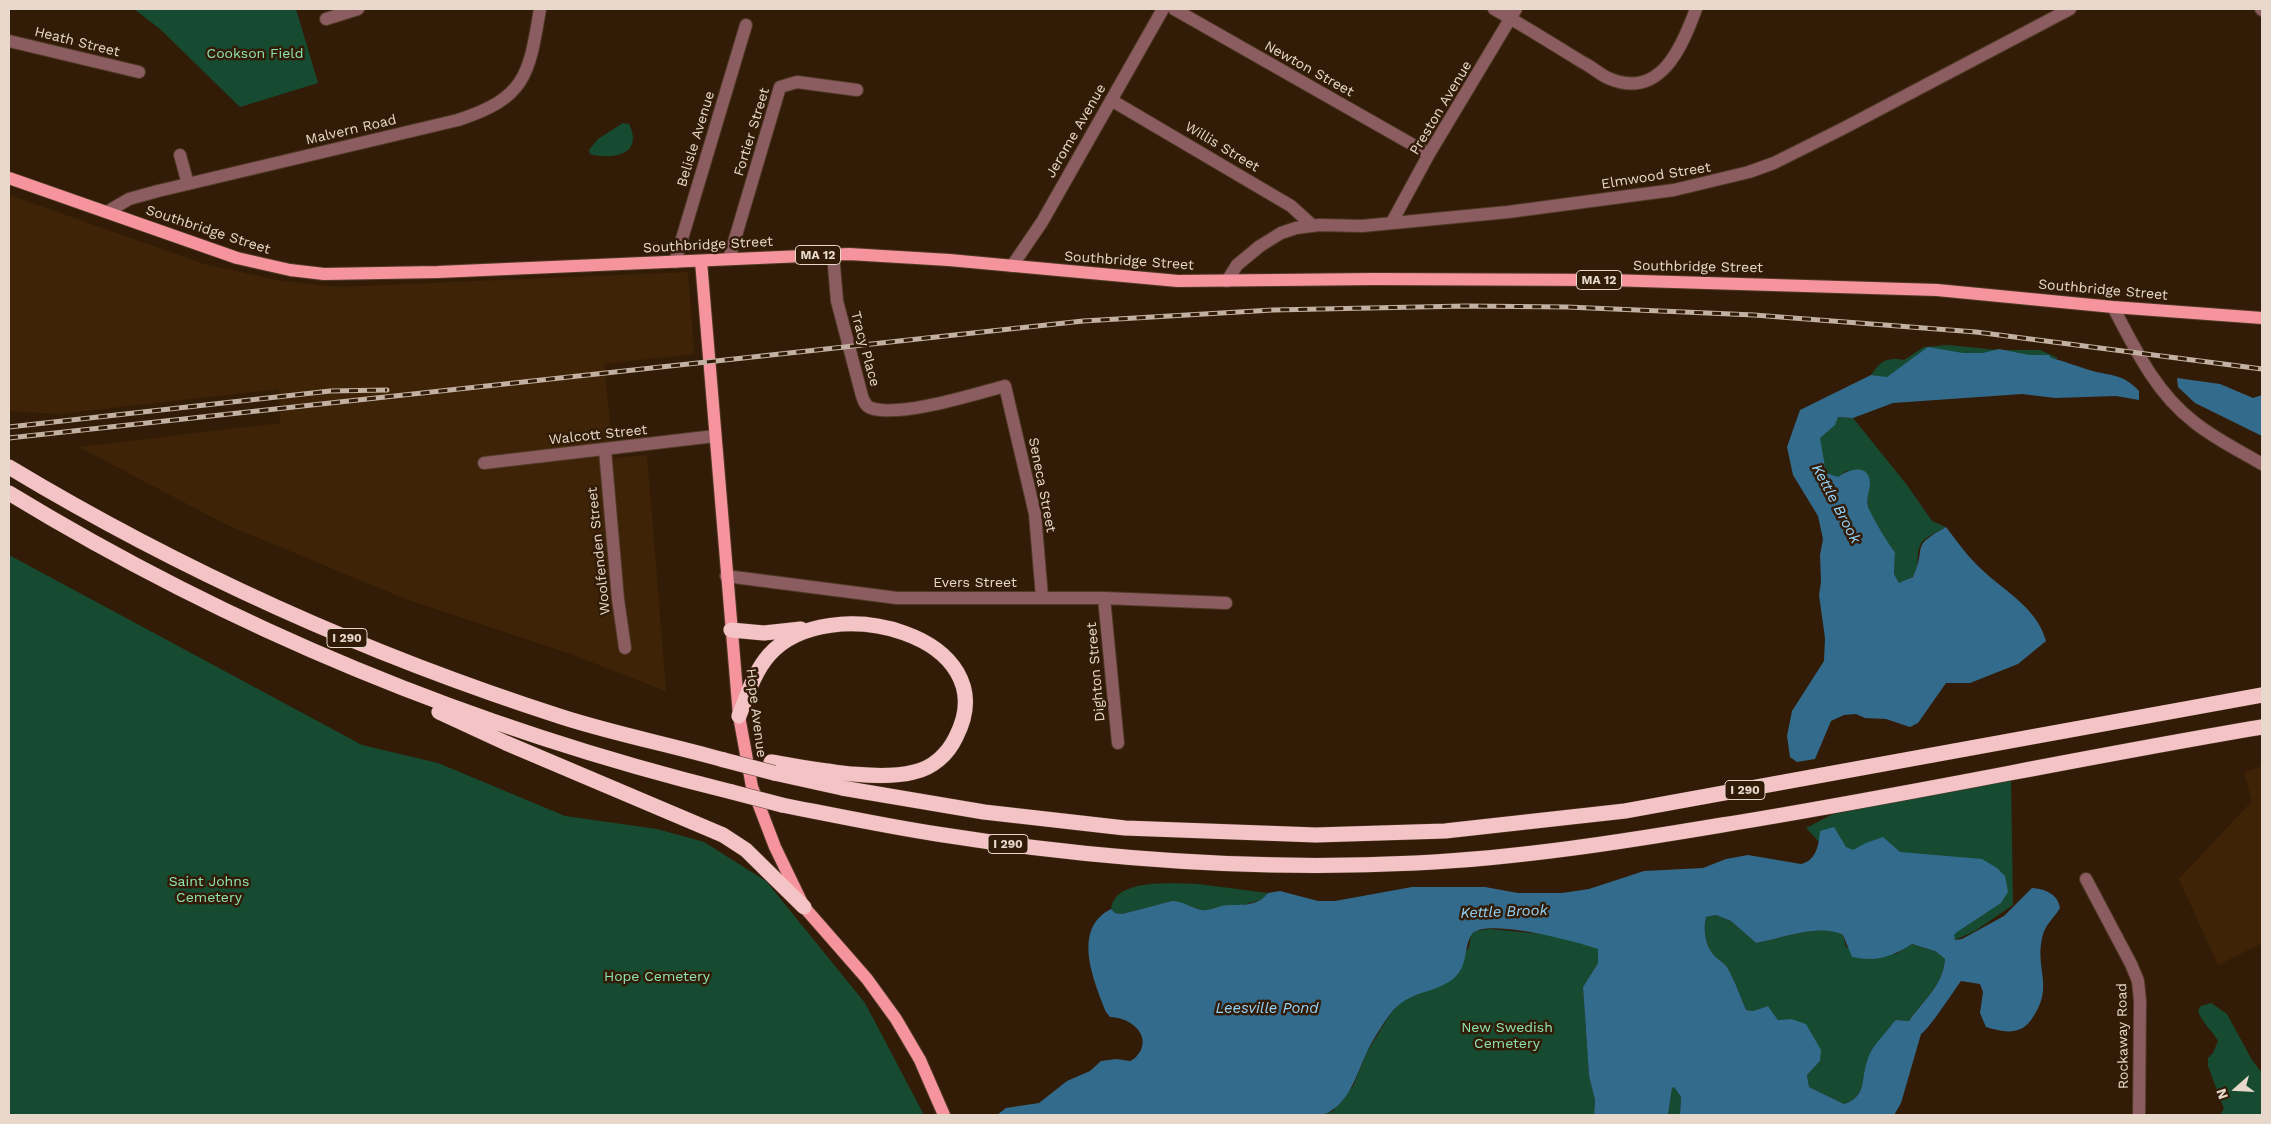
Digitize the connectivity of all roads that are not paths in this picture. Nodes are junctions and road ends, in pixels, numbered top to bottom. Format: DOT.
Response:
graph roads {
  1 [pos="358,9"];
  2 [pos="540,9"];
  3 [pos="1164,9"];
  4 [pos="1174,9"];
  5 [pos="1494,9"];
  6 [pos="1696,9"];
  7 [pos="2070,9"];
  8 [pos="1513,14"];
  9 [pos="326,19"];
  10 [pos="746,25"];
  11 [pos="9,41"];
  12 [pos="139,72"];
  13 [pos="857,90"];
  14 [pos="1111,100"];
  15 [pos="1429,154"];
  16 [pos="180,155"];
  17 [pos="9,178"];
  18 [pos="188,184"];
  19 [pos="107,212"];
  20 [pos="1392,222"];
  21 [pos="1314,226"];
  22 [pos="834,254"];
  23 [pos="729,259"];
  24 [pos="702,261"];
  25 [pos="676,262"];
  26 [pos="1012,266"];
  27 [pos="1227,281"];
  28 [pos="2113,307"];
  29 [pos="2262,318"];
  30 [pos="999,387"];
  31 [pos="715,436"];
  32 [pos="605,450"];
  33 [pos="484,462"];
  34 [pos="2262,464"];
  35 [pos="10,467"];
  36 [pos="9,493"];
  37 [pos="726,576"];
  38 [pos="1042,597"];
  39 [pos="1104,598"];
  40 [pos="1226,603"];
  41 [pos="824,626"];
  42 [pos="731,630"];
  43 [pos="625,648"];
  44 [pos="309,650"];
  45 [pos="2262,696"];
  46 [pos="739,716"];
  47 [pos="2262,727"];
  48 [pos="1118,743"];
  49 [pos="772,768"];
  50 [pos="2086,879"];
  51 [pos="804,908"];
  52 [pos="944,1115"];
  53 [pos="2139,1115"];
  1 -- 9 [label="street"];
  2 -- 18 [label="street, Malvern Road"];
  3 -- 14 [label="street, Jerome Avenue"];
  4 -- 15 [label="street, Newton Street"];
  5 -- 8 [label="street"];
  6 -- 8 [label="street"];
  7 -- 20 [label="street, Elmwood Street"];
  8 -- 15 [label="street, Preston Avenue"];
  10 -- 25 [label="street, Belisle Avenue"];
  11 -- 12 [label="street, Heath Street"];
  13 -- 23 [label="street, Fortier Street"];
  14 -- 21 [label="street, Willis Street"];
  14 -- 26 [label="street, Jerome Avenue"];
  15 -- 20 [label="street, Preston Avenue"];
  16 -- 18 [label="street"];
  17 -- 19 [label="main road, Southbridge Street"];
  18 -- 19 [label="street, Malvern Road"];
  19 -- 25 [label="main road, Southbridge Street"];
  20 -- 21 [label="street, Elmwood Street"];
  21 -- 27 [label="street, Elmwood Street"];
  22 -- 23 [label="main road, Southbridge Street / MA 12"];
  22 -- 26 [label="main road, Southbridge Street / MA 12"];
  22 -- 30 [label="street, Tracy Place"];
  23 -- 24 [label="main road, Southbridge Street / MA 12"];
  24 -- 25 [label="main road, Southbridge Street"];
  24 -- 31 [label="main road, Hope Avenue"];
  26 -- 27 [label="main road, Southbridge Street / MA 12"];
  27 -- 28 [label="main road, Southbridge Street / MA 12"];
  28 -- 29 [label="main road, Southbridge Street / MA 12"];
  28 -- 34 [label="street"];
  30 -- 38 [label="street, Seneca Street"];
  31 -- 32 [label="street, Walcott Street"];
  31 -- 37 [label="main road, Hope Avenue"];
  32 -- 33 [label="street, Walcott Street"];
  32 -- 43 [label="street, Woolfenden Street"];
  35 -- 49 [label="highway, I 290, bridge"];
  36 -- 44 [label="highway, I 290"];
  37 -- 38 [label="street, Evers Street"];
  37 -- 42 [label="main road, Hope Avenue"];
  38 -- 39 [label="street, Evers Street"];
  39 -- 40 [label="street, Evers Street"];
  39 -- 48 [label="street, Dighton Street"];
  41 -- 42 [label="highway"];
  41 -- 46 [label="highway"];
  41 -- 49 [label="highway"];
  42 -- 46 [label="main road, Hope Avenue"];
  44 -- 47 [label="highway, I 290, bridge"];
  44 -- 51 [label="highway"];
  45 -- 49 [label="highway, I 290"];
  46 -- 51 [label="main road, Hope Avenue"];
  50 -- 53 [label="street, Rockaway Road"];
  51 -- 52 [label="main road, Hope Avenue"];
}
